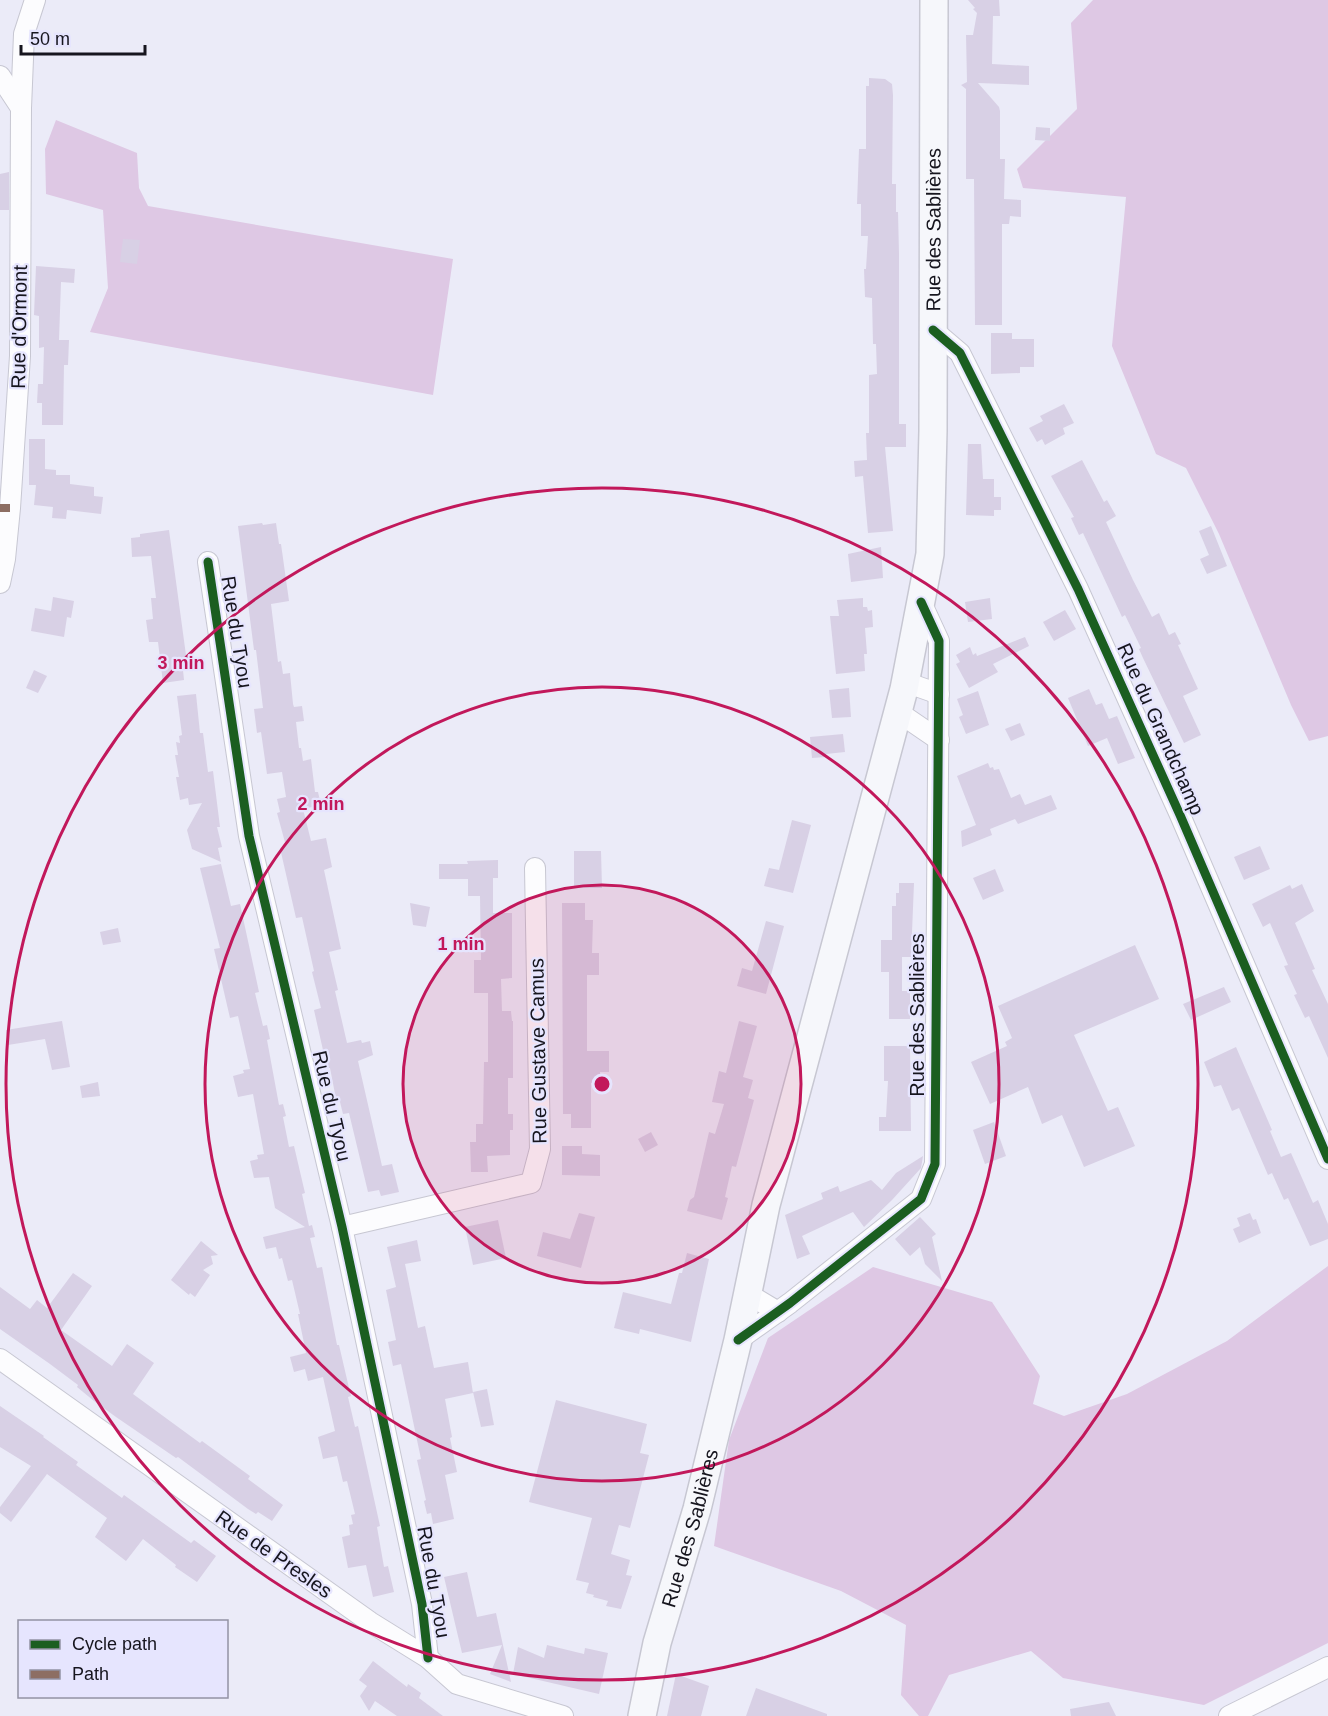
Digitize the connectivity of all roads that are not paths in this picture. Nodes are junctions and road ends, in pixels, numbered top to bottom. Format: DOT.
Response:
graph roads {
  1 [pos="35,0"];
  2 [pos="934,0"];
  3 [pos="0,76"];
  4 [pos="21,108"];
  5 [pos="933,330"];
  6 [pos="208,562"];
  7 [pos="0,583"];
  8 [pos="921,602"];
  9 [pos="905,682"];
  10 [pos="939,694"];
  11 [pos="898,712"];
  12 [pos="939,740"];
  13 [pos="536,868"];
  14 [pos="1328,1159"];
  15 [pos="342,1227"];
  16 [pos="748,1294"];
  17 [pos="778,1312"];
  18 [pos="738,1340"];
  19 [pos="0,1359"];
  20 [pos="428,1658"];
  21 [pos="1328,1667"];
  22 [pos="563,1716"];
  23 [pos="642,1716"];
  24 [pos="1229,1716"];
  1 -- 4 [label="street, Rue d'Ormont"];
  2 -- 5 [label="main road, Rue des Sablières"];
  3 -- 4 [label="street"];
  4 -- 7 [label="street, Rue d'Ormont"];
  5 -- 8 [label="main road, Rue des Sablières"];
  5 -- 14 [label="street, Rue du Grandchamp"];
  6 -- 15 [label="street, Rue du Tyou"];
  8 -- 9 [label="main road, Rue des Sablières"];
  8 -- 10 [label="street, Rue des Sablières"];
  9 -- 10 [label="street"];
  9 -- 11 [label="main road, Rue des Sablières"];
  10 -- 12 [label="street, Rue des Sablières"];
  11 -- 12 [label="street"];
  11 -- 16 [label="main road, Rue des Sablières"];
  12 -- 17 [label="street, Rue des Sablières"];
  13 -- 15 [label="street, Rue Gustave Camus"];
  15 -- 20 [label="street, Rue du Tyou"];
  16 -- 17 [label="street"];
  16 -- 18 [label="main road, Rue des Sablières"];
  17 -- 18 [label="street, Rue des Sablières"];
  18 -- 23 [label="main road, Rue des Sablières"];
  19 -- 20 [label="street, Rue de Presles"];
  20 -- 22 [label="street, Rue de Presles"];
  21 -- 24 [label="street"];
}
